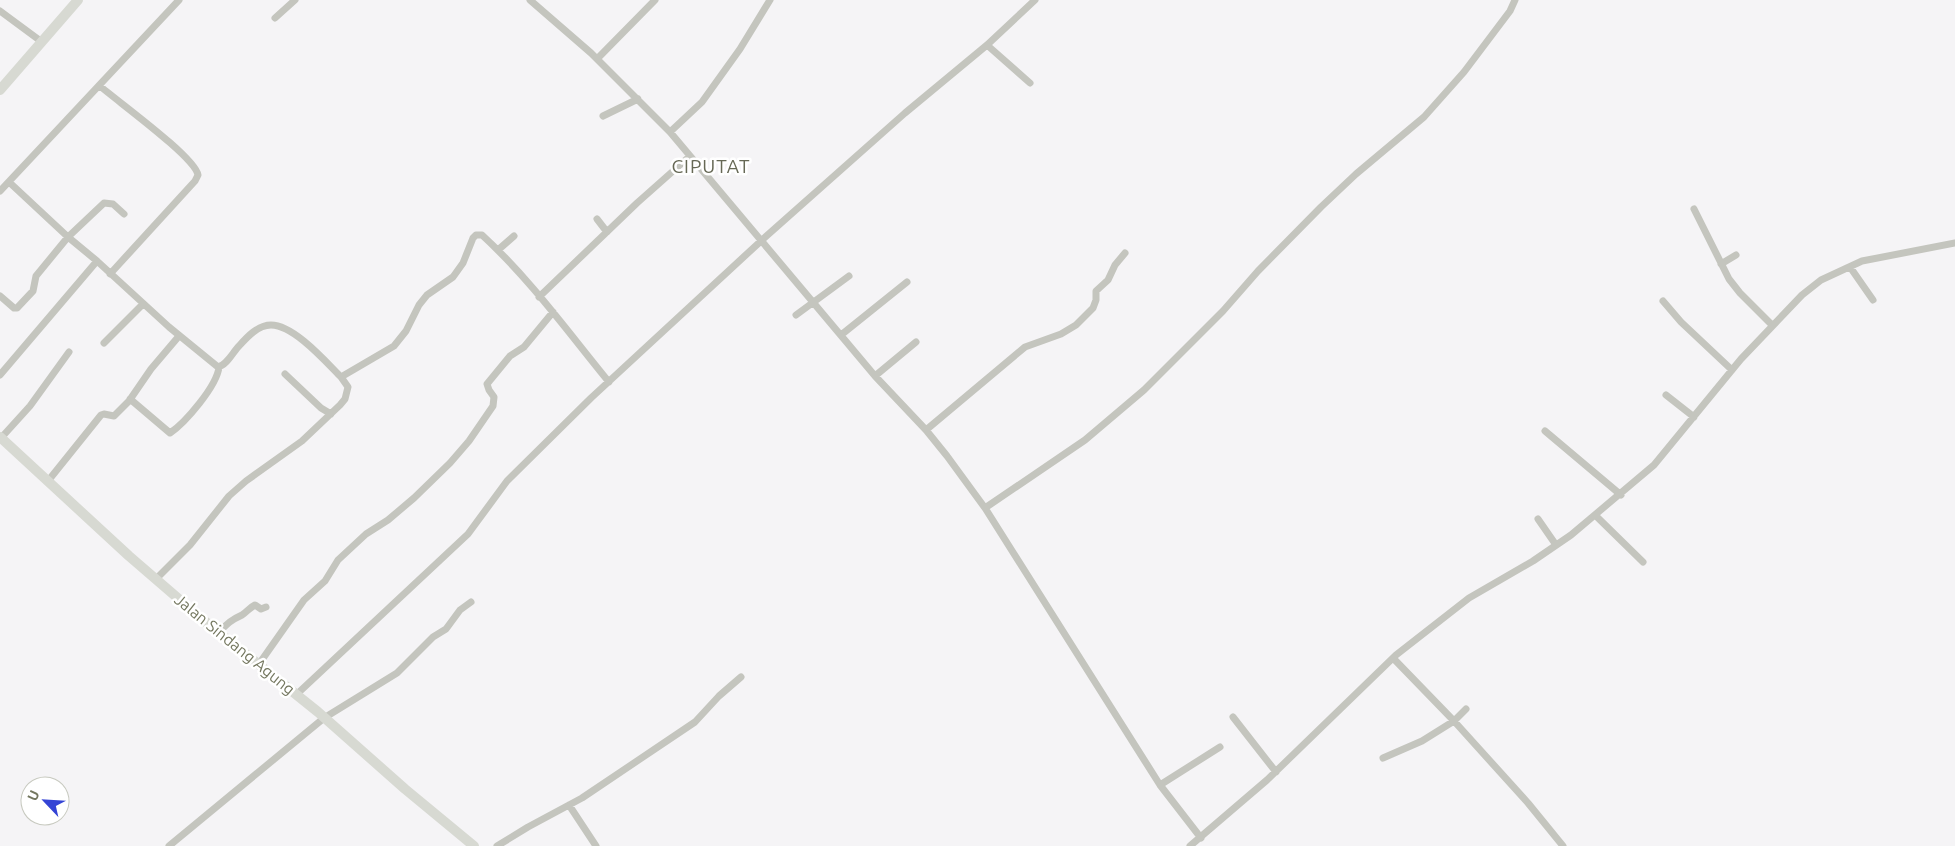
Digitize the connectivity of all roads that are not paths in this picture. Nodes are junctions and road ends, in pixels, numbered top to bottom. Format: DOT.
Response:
graph roads {
  1 [pos="78,0"];
  2 [pos="179,0"];
  3 [pos="295,0"];
  4 [pos="530,0"];
  5 [pos="655,0"];
  6 [pos="770,0"];
  7 [pos="1035,0"];
  8 [pos="1515,0"];
  9 [pos="0,12"];
  10 [pos="275,18"];
  11 [pos="42,42"];
  12 [pos="987,45"];
  13 [pos="597,59"];
  14 [pos="1030,83"];
  15 [pos="100,86"];
  16 [pos="0,90"];
  17 [pos="638,99"];
  18 [pos="603,116"];
  19 [pos="670,132"];
  20 [pos="690,156"];
  21 [pos="9,182"];
  22 [pos="0,191"];
  23 [pos="1694,209"];
  24 [pos="124,214"];
  25 [pos="597,219"];
  26 [pos="607,232"];
  27 [pos="514,236"];
  28 [pos="68,237"];
  29 [pos="762,240"];
  30 [pos="1955,243"];
  31 [pos="498,250"];
  32 [pos="1125,252"];
  33 [pos="1736,255"];
  34 [pos="97,261"];
  35 [pos="1721,264"];
  36 [pos="1850,267"];
  37 [pos="110,274"];
  38 [pos="849,276"];
  39 [pos="907,282"];
  40 [pos="0,296"];
  41 [pos="539,296"];
  42 [pos="1873,300"];
  43 [pos="1663,301"];
  44 [pos="814,302"];
  45 [pos="143,304"];
  46 [pos="553,312"];
  47 [pos="796,315"];
  48 [pos="1772,325"];
  49 [pos="841,335"];
  50 [pos="179,336"];
  51 [pos="916,342"];
  52 [pos="104,343"];
  53 [pos="69,352"];
  54 [pos="219,367"];
  55 [pos="1732,370"];
  56 [pos="285,374"];
  57 [pos="0,375"];
  58 [pos="875,376"];
  59 [pos="341,377"];
  60 [pos="610,382"];
  61 [pos="1666,395"];
  62 [pos="130,399"];
  63 [pos="330,414"];
  64 [pos="1694,417"];
  65 [pos="926,430"];
  66 [pos="1545,431"];
  67 [pos="0,438"];
  68 [pos="48,481"];
  69 [pos="1620,495"];
  70 [pos="985,508"];
  71 [pos="1595,515"];
  72 [pos="1538,519"];
  73 [pos="1556,545"];
  74 [pos="1643,562"];
  75 [pos="156,579"];
  76 [pos="471,602"];
  77 [pos="266,607"];
  78 [pos="219,632"];
  79 [pos="1393,658"];
  80 [pos="259,664"];
  81 [pos="741,677"];
  82 [pos="297,694"];
  83 [pos="1466,709"];
  84 [pos="324,718"];
  85 [pos="1233,718"];
  86 [pos="1454,721"];
  87 [pos="1220,747"];
  88 [pos="1383,758"];
  89 [pos="1276,772"];
  90 [pos="1160,785"];
  91 [pos="568,805"];
  92 [pos="1201,838"];
  93 [pos="169,846"];
  94 [pos="474,846"];
  95 [pos="497,846"];
  96 [pos="596,846"];
  97 [pos="1190,846"];
  98 [pos="1563,846"];
  1 -- 11 [label="main road"];
  2 -- 15 [label="street"];
  3 -- 10 [label="street"];
  4 -- 13 [label="street"];
  5 -- 13 [label="street"];
  6 -- 19 [label="street"];
  7 -- 12 [label="street"];
  8 -- 70 [label="street"];
  9 -- 11 [label="street"];
  11 -- 16 [label="main road"];
  12 -- 14 [label="street"];
  12 -- 29 [label="street"];
  13 -- 17 [label="street"];
  15 -- 21 [label="street"];
  15 -- 37 [label="street"];
  17 -- 18 [label="street"];
  17 -- 19 [label="street"];
  19 -- 20 [label="street"];
  20 -- 26 [label="street"];
  20 -- 29 [label="street"];
  21 -- 22 [label="street"];
  21 -- 28 [label="street"];
  23 -- 35 [label="street"];
  24 -- 28 [label="street"];
  25 -- 26 [label="street"];
  26 -- 41 [label="street"];
  27 -- 31 [label="street"];
  28 -- 34 [label="street"];
  28 -- 40 [label="street"];
  29 -- 44 [label="street"];
  29 -- 60 [label="street"];
  30 -- 36 [label="street"];
  31 -- 41 [label="street"];
  31 -- 59 [label="street"];
  32 -- 65 [label="street"];
  33 -- 35 [label="street"];
  34 -- 37 [label="street"];
  34 -- 57 [label="street"];
  35 -- 48 [label="street"];
  36 -- 42 [label="street"];
  36 -- 48 [label="street"];
  37 -- 45 [label="street"];
  38 -- 44 [label="street"];
  39 -- 49 [label="street"];
  41 -- 46 [label="street"];
  43 -- 55 [label="street"];
  44 -- 47 [label="street"];
  44 -- 49 [label="street"];
  45 -- 50 [label="street"];
  45 -- 52 [label="street"];
  46 -- 60 [label="street"];
  46 -- 80 [label="street"];
  48 -- 55 [label="street"];
  49 -- 58 [label="street"];
  50 -- 54 [label="street"];
  50 -- 62 [label="street"];
  51 -- 58 [label="street"];
  53 -- 67 [label="street"];
  54 -- 59 [label="street"];
  54 -- 62 [label="street"];
  55 -- 64 [label="street"];
  56 -- 63 [label="street"];
  58 -- 65 [label="street"];
  59 -- 63 [label="street"];
  60 -- 82 [label="street"];
  61 -- 64 [label="street"];
  62 -- 68 [label="street"];
  63 -- 75 [label="street"];
  64 -- 69 [label="street"];
  65 -- 70 [label="street"];
  66 -- 69 [label="street"];
  67 -- 68 [label="main road, Jalan Sindang Agung"];
  68 -- 75 [label="main road, Jalan Sindang Agung"];
  69 -- 71 [label="street"];
  70 -- 90 [label="street"];
  71 -- 73 [label="street"];
  71 -- 74 [label="street"];
  72 -- 73 [label="street"];
  73 -- 79 [label="street"];
  75 -- 78 [label="main road, Jalan Sindang Agung"];
  76 -- 84 [label="street"];
  77 -- 78 [label="street"];
  78 -- 80 [label="main road, Jalan Sindang Agung"];
  79 -- 86 [label="street"];
  79 -- 89 [label="street"];
  80 -- 82 [label="main road, Jalan Sindang Agung"];
  81 -- 91 [label="street"];
  82 -- 84 [label="main road, Jalan Sindang Agung"];
  83 -- 86 [label="street"];
  84 -- 93 [label="street"];
  84 -- 94 [label="main road, Jalan Sindang Agung"];
  85 -- 89 [label="street"];
  86 -- 88 [label="street"];
  86 -- 98 [label="street"];
  87 -- 90 [label="street"];
  89 -- 92 [label="street"];
  90 -- 92 [label="street"];
  91 -- 95 [label="street"];
  91 -- 96 [label="street"];
  92 -- 97 [label="street"];
}
